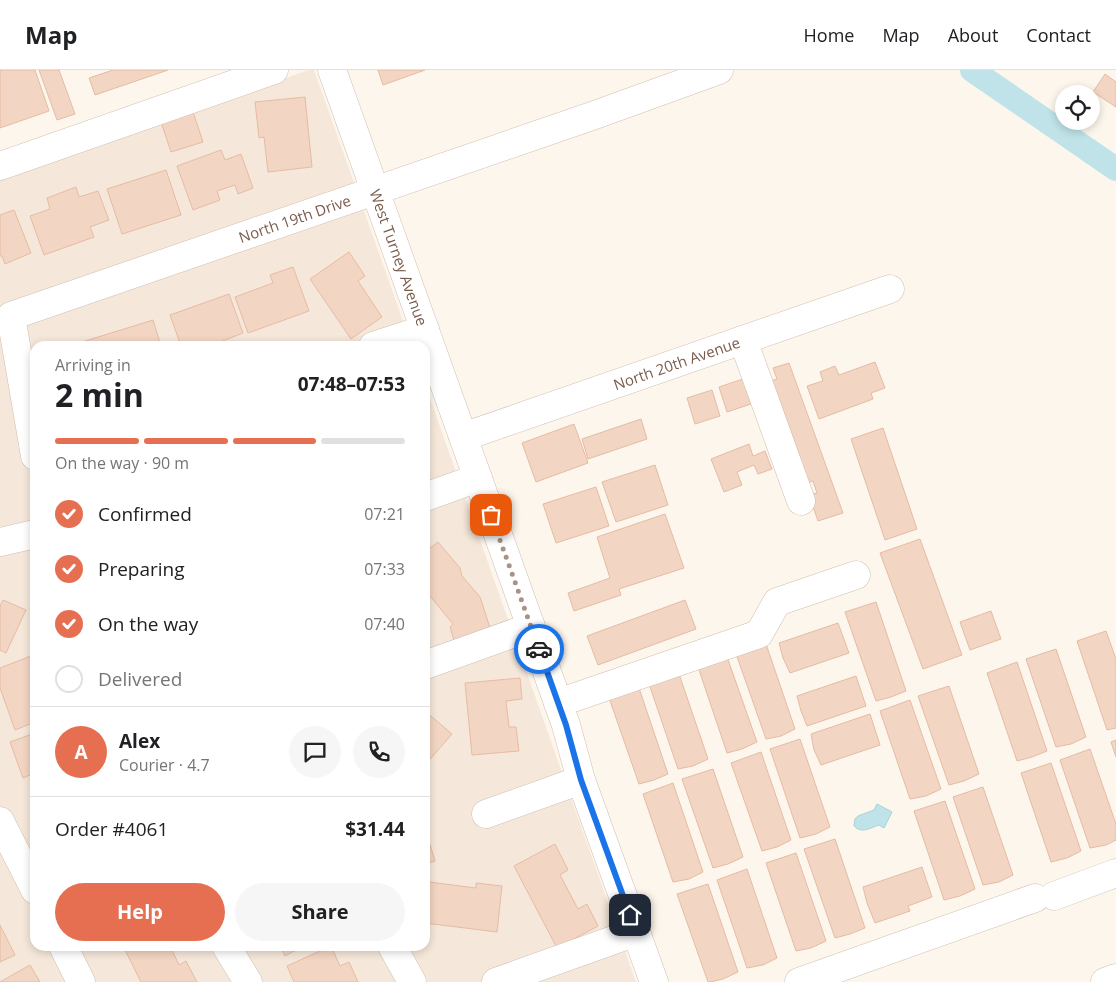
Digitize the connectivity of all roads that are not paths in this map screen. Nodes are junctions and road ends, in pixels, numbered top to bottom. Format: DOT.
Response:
graph roads {
  1 [pos="274,70"];
  2 [pos="332,70"];
  3 [pos="719,70"];
  4 [pos="0,166"];
  5 [pos="375,190"];
  6 [pos="890,289"];
  7 [pos="425,329"];
  8 [pos="743,340"];
  9 [pos="388,341"];
  10 [pos="429,341"];
  11 [pos="430,343"];
  12 [pos="30,427"];
  13 [pos="463,437"];
  14 [pos="478,478"];
  15 [pos="430,495"];
  16 [pos="801,501"];
  17 [pos="30,535"];
  18 [pos="0,542"];
  19 [pos="856,575"];
  20 [pos="531,627"];
  21 [pos="430,663"];
  22 [pos="558,703"];
  23 [pos="581,780"];
  24 [pos="486,814"];
  25 [pos="0,821"];
  26 [pos="1116,873"];
  27 [pos="30,880"];
  28 [pos="636,932"];
  29 [pos="66,951"];
  30 [pos="229,951"];
  31 [pos="395,951"];
  32 [pos="1116,978"];
  33 [pos="81,982"];
  34 [pos="248,982"];
  35 [pos="412,982"];
  36 [pos="496,982"];
  37 [pos="654,982"];
  38 [pos="799,982"];
  39 [pos="1105,982"];
  1 -- 4 [label="street"];
  2 -- 5 [label="street, West Turney Avenue"];
  3 -- 5 [label="street, North 19th Drive"];
  5 -- 7 [label="street, West Turney Avenue"];
  5 -- 12 [label="street, North 19th Drive"];
  6 -- 8 [label="street, North 20th Avenue"];
  7 -- 9 [label="street"];
  7 -- 10 [label="street, West Turney Avenue"];
  8 -- 13 [label="street, North 20th Avenue"];
  8 -- 16 [label="street"];
  11 -- 13 [label="street, West Turney Avenue"];
  13 -- 14 [label="street, West Turney Avenue"];
  14 -- 15 [label="street"];
  14 -- 20 [label="street, West Turney Avenue"];
  17 -- 18 [label="street"];
  19 -- 22 [label="street"];
  20 -- 21 [label="street"];
  20 -- 22 [label="street, West Turney Avenue"];
  22 -- 23 [label="street, West Turney Avenue"];
  23 -- 24 [label="street"];
  23 -- 28 [label="street, West Turney Avenue"];
  25 -- 27 [label="street"];
  26 -- 38 [label="street"];
  28 -- 36 [label="street"];
  28 -- 37 [label="street, West Turney Avenue"];
  29 -- 33 [label="street"];
  30 -- 34 [label="street"];
  31 -- 35 [label="street"];
  32 -- 39 [label="street"];
}
